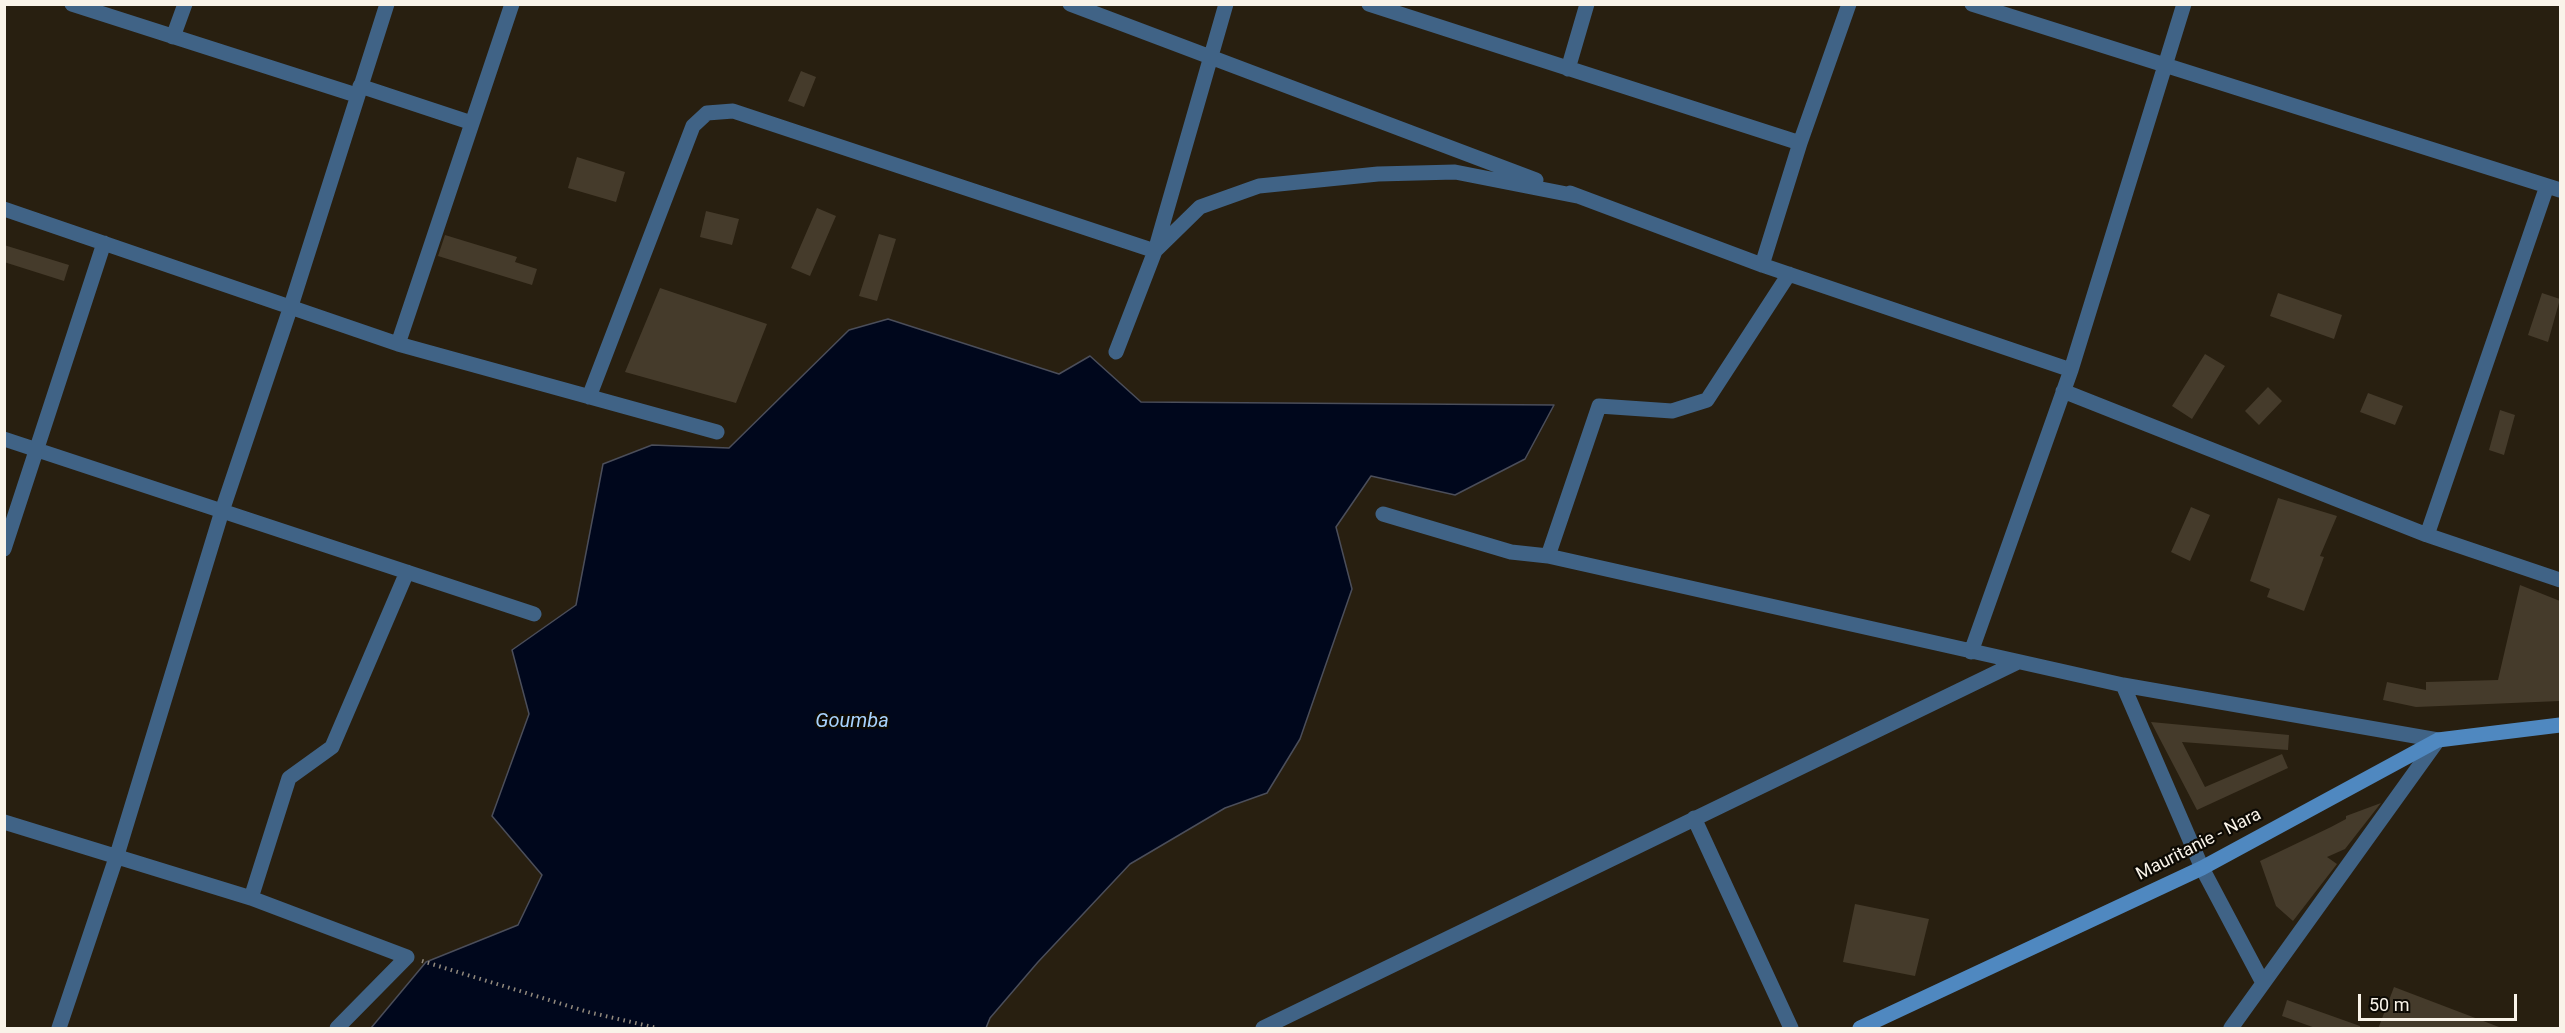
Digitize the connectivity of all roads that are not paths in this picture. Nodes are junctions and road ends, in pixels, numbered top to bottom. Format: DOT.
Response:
graph roads {
  1 [pos="72,4"];
  2 [pos="184,4"];
  3 [pos="387,4"];
  4 [pos="512,4"];
  5 [pos="1070,4"];
  6 [pos="1226,4"];
  7 [pos="1369,4"];
  8 [pos="1587,4"];
  9 [pos="1848,4"];
  10 [pos="1972,4"];
  11 [pos="2184,4"];
  12 [pos="173,37"];
  13 [pos="1210,58"];
  14 [pos="2164,67"];
  15 [pos="1568,69"];
  16 [pos="358,91"];
  17 [pos="472,123"];
  18 [pos="1800,143"];
  19 [pos="2554,188"];
  20 [pos="1577,196"];
  21 [pos="4,209"];
  22 [pos="104,243"];
  23 [pos="1155,251"];
  24 [pos="1761,265"];
  25 [pos="1789,274"];
  26 [pos="291,306"];
  27 [pos="398,344"];
  28 [pos="1116,352"];
  29 [pos="2071,370"];
  30 [pos="2063,391"];
  31 [pos="589,397"];
  32 [pos="717,432"];
  33 [pos="4,439"];
  34 [pos="37,450"];
  35 [pos="222,511"];
  36 [pos="1383,514"];
  37 [pos="2427,535"];
  38 [pos="4,549"];
  39 [pos="1548,556"];
  40 [pos="407,572"];
  41 [pos="2560,580"];
  42 [pos="534,614"];
  43 [pos="1971,652"];
  44 [pos="2018,662"];
  45 [pos="2123,685"];
  46 [pos="2560,725"];
  47 [pos="2438,740"];
  48 [pos="1694,818"];
  49 [pos="4,822"];
  50 [pos="117,855"];
  51 [pos="2202,868"];
  52 [pos="251,898"];
  53 [pos="2263,983"];
  54 [pos="59,1029"];
  55 [pos="338,1029"];
  56 [pos="1263,1029"];
  57 [pos="1791,1029"];
  58 [pos="1860,1029"];
  59 [pos="2231,1029"];
  1 -- 12 [label="street"];
  2 -- 12 [label="street"];
  3 -- 16 [label="street"];
  4 -- 17 [label="street"];
  5 -- 13 [label="street"];
  6 -- 13 [label="street"];
  7 -- 15 [label="street"];
  8 -- 15 [label="street"];
  9 -- 18 [label="street"];
  10 -- 14 [label="street"];
  11 -- 14 [label="street"];
  12 -- 16 [label="street"];
  13 -- 20 [label="street"];
  13 -- 23 [label="street"];
  14 -- 19 [label="street"];
  14 -- 29 [label="street"];
  15 -- 18 [label="street"];
  16 -- 17 [label="street"];
  16 -- 26 [label="street"];
  17 -- 27 [label="street"];
  18 -- 24 [label="street"];
  19 -- 37 [label="street"];
  20 -- 23 [label="street"];
  20 -- 24 [label="street"];
  21 -- 22 [label="street"];
  22 -- 26 [label="street"];
  22 -- 34 [label="street"];
  23 -- 28 [label="street"];
  23 -- 31 [label="street"];
  24 -- 25 [label="street"];
  25 -- 29 [label="street"];
  25 -- 39 [label="street"];
  26 -- 27 [label="street"];
  26 -- 35 [label="street"];
  27 -- 31 [label="street"];
  29 -- 30 [label="street"];
  30 -- 37 [label="street"];
  30 -- 43 [label="street"];
  31 -- 32 [label="street"];
  33 -- 34 [label="street"];
  34 -- 35 [label="street"];
  34 -- 38 [label="street"];
  35 -- 40 [label="street"];
  35 -- 50 [label="street"];
  36 -- 39 [label="street"];
  37 -- 41 [label="street"];
  39 -- 43 [label="street"];
  40 -- 42 [label="street"];
  40 -- 52 [label="street"];
  43 -- 44 [label="street"];
  44 -- 45 [label="street"];
  44 -- 48 [label="street"];
  45 -- 47 [label="street"];
  45 -- 51 [label="street"];
  46 -- 47 [label="main road, Mauritanie - Nara"];
  47 -- 51 [label="main road, Mauritanie - Nara"];
  47 -- 53 [label="street"];
  48 -- 56 [label="street"];
  48 -- 57 [label="street"];
  49 -- 50 [label="street"];
  50 -- 52 [label="street"];
  50 -- 54 [label="street"];
  51 -- 53 [label="street"];
  51 -- 58 [label="main road, Mauritanie - Nara"];
  52 -- 55 [label="street"];
  53 -- 59 [label="street"];
}
